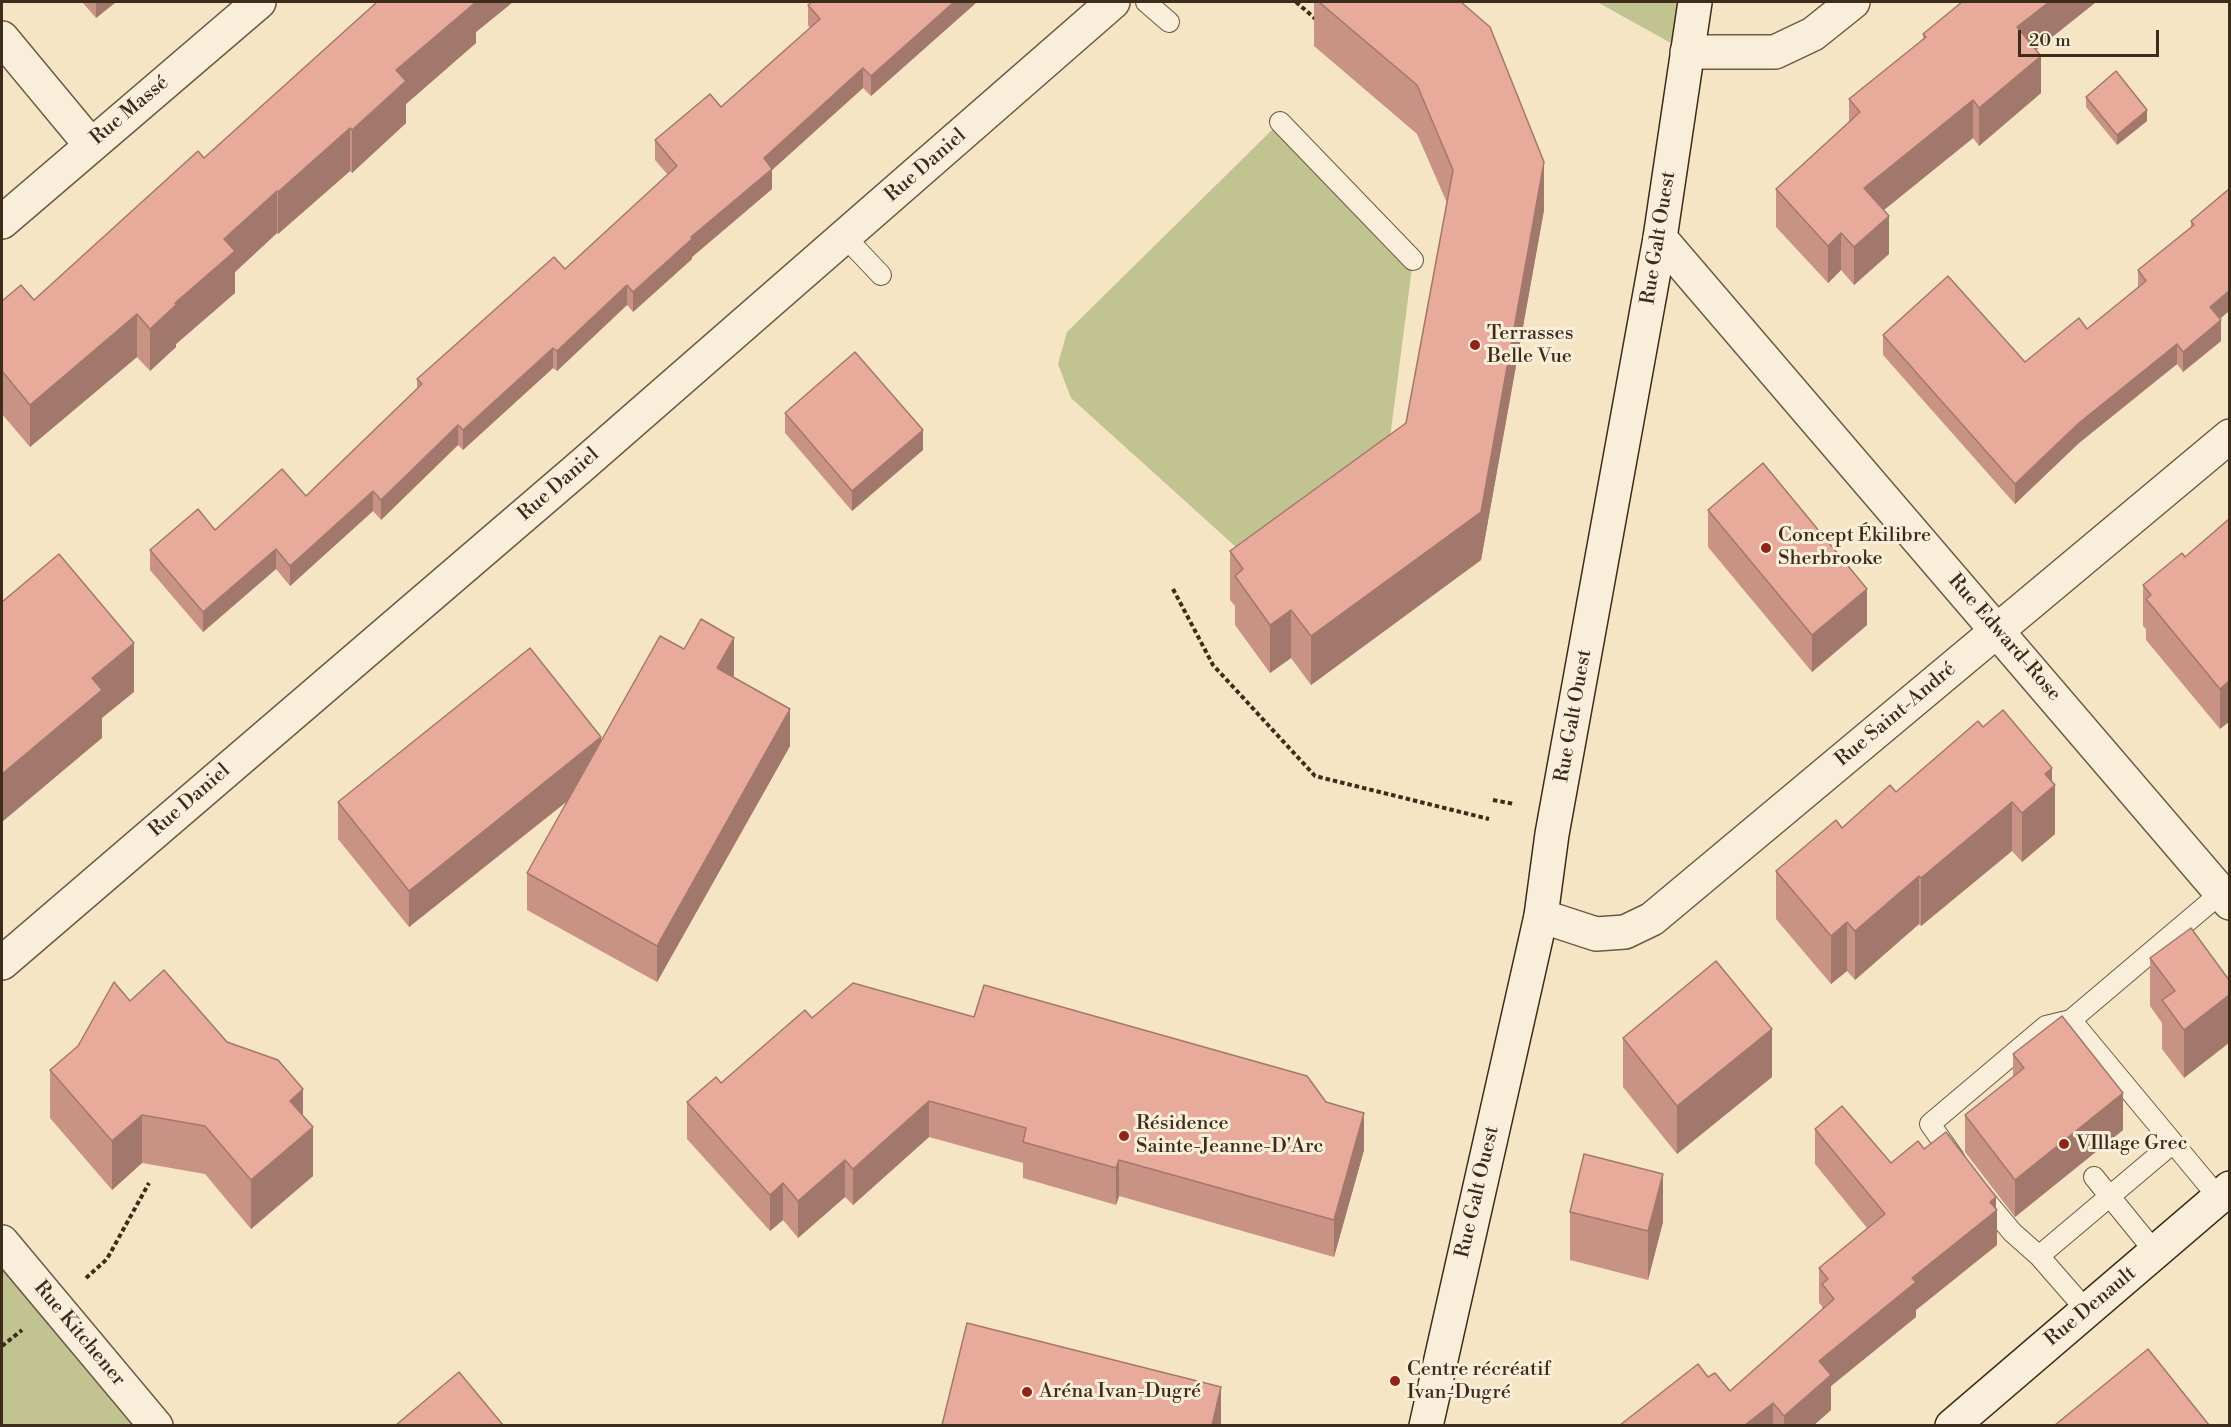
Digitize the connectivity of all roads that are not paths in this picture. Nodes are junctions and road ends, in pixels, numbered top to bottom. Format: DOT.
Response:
graph roads {
  1 [pos="259,2"];
  2 [pos="1113,2"];
  3 [pos="1146,2"];
  4 [pos="1695,2"];
  5 [pos="1853,2"];
  6 [pos="1169,22"];
  7 [pos="2,38"];
  8 [pos="1687,51"];
  9 [pos="1280,122"];
  10 [pos="90,144"];
  11 [pos="2,222"];
  12 [pos="845,237"];
  13 [pos="1660,238"];
  14 [pos="1413,260"];
  15 [pos="881,275"];
  16 [pos="2229,436"];
  17 [pos="1998,631"];
  18 [pos="2225,898"];
  19 [pos="1541,916"];
  20 [pos="2,963"];
  21 [pos="2071,1020"];
  22 [pos="2173,1143"];
  23 [pos="2094,1177"];
  24 [pos="2224,1193"];
  25 [pos="2110,1197"];
  26 [pos="2,1242"];
  27 [pos="2155,1252"];
  28 [pos="2039,1256"];
  29 [pos="2086,1311"];
  30 [pos="156,1425"];
  31 [pos="1426,1425"];
  32 [pos="1952,1425"];
  1 -- 10 [label="street, Rue Massé"];
  2 -- 12 [label="street, Rue Daniel"];
  3 -- 6 [label="lane"];
  4 -- 8 [label="street, Rue Galt Ouest"];
  5 -- 8 [label="street"];
  7 -- 10 [label="street"];
  8 -- 13 [label="street, Rue Galt Ouest"];
  9 -- 14 [label="lane"];
  10 -- 11 [label="street, Rue Massé"];
  12 -- 15 [label="lane"];
  12 -- 20 [label="street, Rue Daniel"];
  13 -- 17 [label="street, Rue Edward-Rose"];
  13 -- 19 [label="street, Rue Galt Ouest"];
  16 -- 17 [label="street, Rue Saint-André"];
  17 -- 18 [label="street, Rue Edward-Rose"];
  17 -- 19 [label="street, Rue Saint-André"];
  18 -- 21 [label="lane"];
  19 -- 31 [label="street, Rue Galt Ouest"];
  21 -- 22 [label="lane"];
  21 -- 28 [label="lane"];
  22 -- 24 [label="lane"];
  22 -- 25 [label="lane"];
  23 -- 25 [label="lane"];
  24 -- 27 [label="street, Rue Denault"];
  25 -- 27 [label="lane"];
  25 -- 28 [label="lane"];
  26 -- 30 [label="street, Rue Kitchener"];
  27 -- 29 [label="street, Rue Denault"];
  28 -- 29 [label="lane"];
  29 -- 32 [label="street, Rue Denault"];
}
